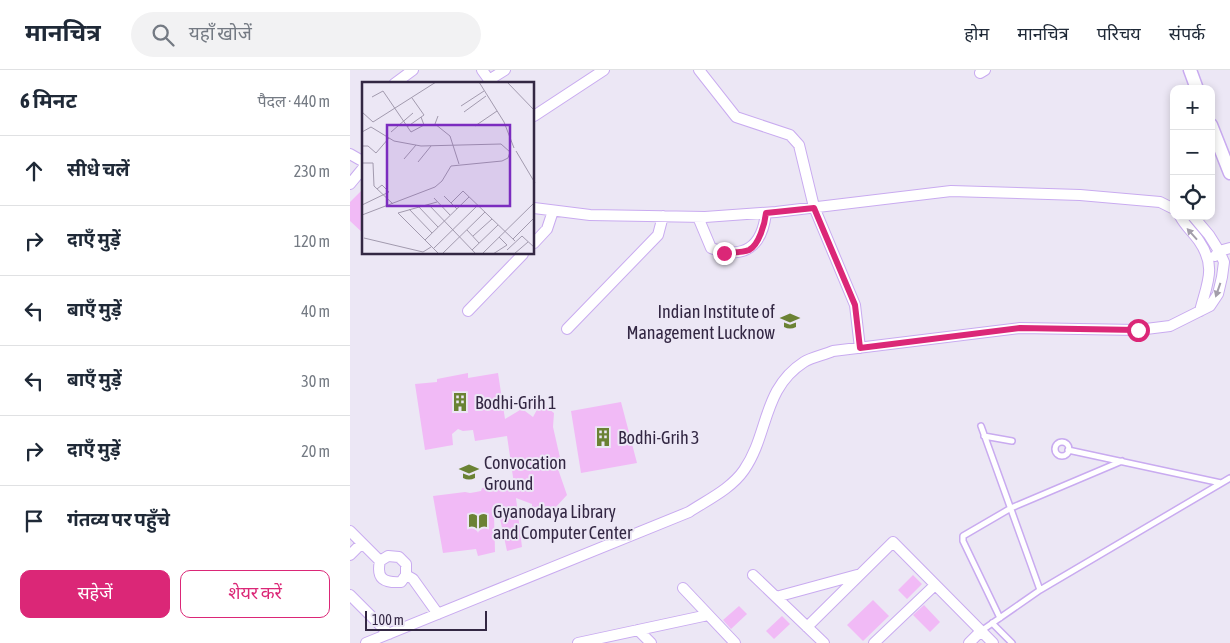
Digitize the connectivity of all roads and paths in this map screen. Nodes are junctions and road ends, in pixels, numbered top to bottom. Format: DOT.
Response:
graph roads {
  1 [pos="414,70"];
  2 [pos="482,70"];
  3 [pos="505,70"];
  4 [pos="604,70"];
  5 [pos="700,70"];
  6 [pos="1190,70"];
  7 [pos="397,82"];
  8 [pos="491,82"];
  9 [pos="1196,85"];
  10 [pos="535,115"];
  11 [pos="1213,130"];
  12 [pos="350,154"];
  13 [pos="362,161"];
  14 [pos="362,169"];
  15 [pos="1230,173"];
  16 [pos="350,184"];
  17 [pos="1170,206"];
  18 [pos="535,208"];
  19 [pos="814,208"];
  20 [pos="553,211"];
  21 [pos="766,213"];
  22 [pos="664,216"];
  23 [pos="698,217"];
  24 [pos="1182,220"];
  25 [pos="1197,220"];
  26 [pos="535,242"];
  27 [pos="1230,248"];
  28 [pos="1219,251"];
  29 [pos="522,255"];
  30 [pos="1227,261"];
  31 [pos="1209,262"];
  32 [pos="468,311"];
  33 [pos="1200,311"];
  34 [pos="567,329"];
  35 [pos="860,348"];
  36 [pos="981,426"];
  37 [pos="984,436"];
  38 [pos="1012,441"];
  39 [pos="1068,450"];
  40 [pos="1122,461"];
  41 [pos="1230,478"];
  42 [pos="1222,483"];
  43 [pos="1011,508"];
  44 [pos="350,531"];
  45 [pos="362,544"];
  46 [pos="350,555"];
  47 [pos="380,561"];
  48 [pos="406,575"];
  49 [pos="753,575"];
  50 [pos="859,575"];
  51 [pos="935,584"];
  52 [pos="683,588"];
  53 [pos="1040,590"];
  54 [pos="350,595"];
  55 [pos="776,597"];
  56 [pos="438,614"];
  57 [pos="708,615"];
  58 [pos="1000,618"];
  59 [pos="992,624"];
  60 [pos="806,627"];
  61 [pos="638,630"];
  62 [pos="981,631"];
  63 [pos="389,634"];
  64 [pos="366,643"];
  65 [pos="578,643"];
  66 [pos="651,643"];
  67 [pos="735,643"];
  68 [pos="824,643"];
  69 [pos="874,643"];
  70 [pos="969,643"];
  71 [pos="992,643"];
  72 [pos="1012,643"];
  1 -- 7 [label="street"];
  2 -- 8 [label="street"];
  3 -- 8 [label="street"];
  4 -- 10 [label="street"];
  5 -- 19 [label="street"];
  6 -- 9 [label="street"];
  11 -- 15 [label="street"];
  12 -- 13 [label="street"];
  14 -- 16 [label="street"];
  17 -- 19 [label="street"];
  18 -- 20 [label="street"];
  19 -- 21 [label="street"];
  19 -- 35 [label="street"];
  20 -- 22 [label="street"];
  20 -- 26 [label="street"];
  21 -- 23 [label="street"];
  21 -- 23 [label="street"];
  22 -- 23 [label="street"];
  22 -- 34 [label="street"];
  31 -- 24 [label="street, one-way"];
  25 -- 28 [label="street"];
  27 -- 28 [label="street"];
  28 -- 30 [label="street"];
  28 -- 31 [label="street"];
  29 -- 32 [label="street"];
  30 -- 31 [label="street"];
  30 -- 33 [label="street, one-way"];
  31 -- 33 [label="street"];
  33 -- 35 [label="street"];
  35 -- 56 [label="street"];
  36 -- 37 [label="lane"];
  37 -- 38 [label="lane"];
  37 -- 43 [label="lane"];
  39 -- 40 [label="lane"];
  40 -- 42 [label="lane"];
  40 -- 43 [label="lane"];
  41 -- 42 [label="lane"];
  42 -- 53 [label="lane"];
  43 -- 53 [label="lane"];
  43 -- 58 [label="lane"];
  44 -- 45 [label="street"];
  45 -- 46 [label="street"];
  45 -- 47 [label="street"];
  47 -- 48 [label="street"];
  47 -- 48 [label="street"];
  48 -- 56 [label="street"];
  49 -- 55 [label="street"];
  50 -- 51 [label="street"];
  50 -- 55 [label="street"];
  50 -- 60 [label="street"];
  51 -- 62 [label="street"];
  51 -- 69 [label="street"];
  52 -- 57 [label="street"];
  53 -- 58 [label="lane"];
  54 -- 63 [label="street"];
  55 -- 60 [label="street"];
  56 -- 63 [label="street"];
  57 -- 61 [label="street"];
  57 -- 67 [label="street"];
  58 -- 59 [label="lane"];
  59 -- 62 [label="lane"];
  59 -- 72 [label="lane"];
  60 -- 68 [label="street"];
  61 -- 65 [label="street"];
  61 -- 66 [label="street"];
  62 -- 70 [label="street"];
  62 -- 71 [label="street"];
  63 -- 64 [label="street"];
}
